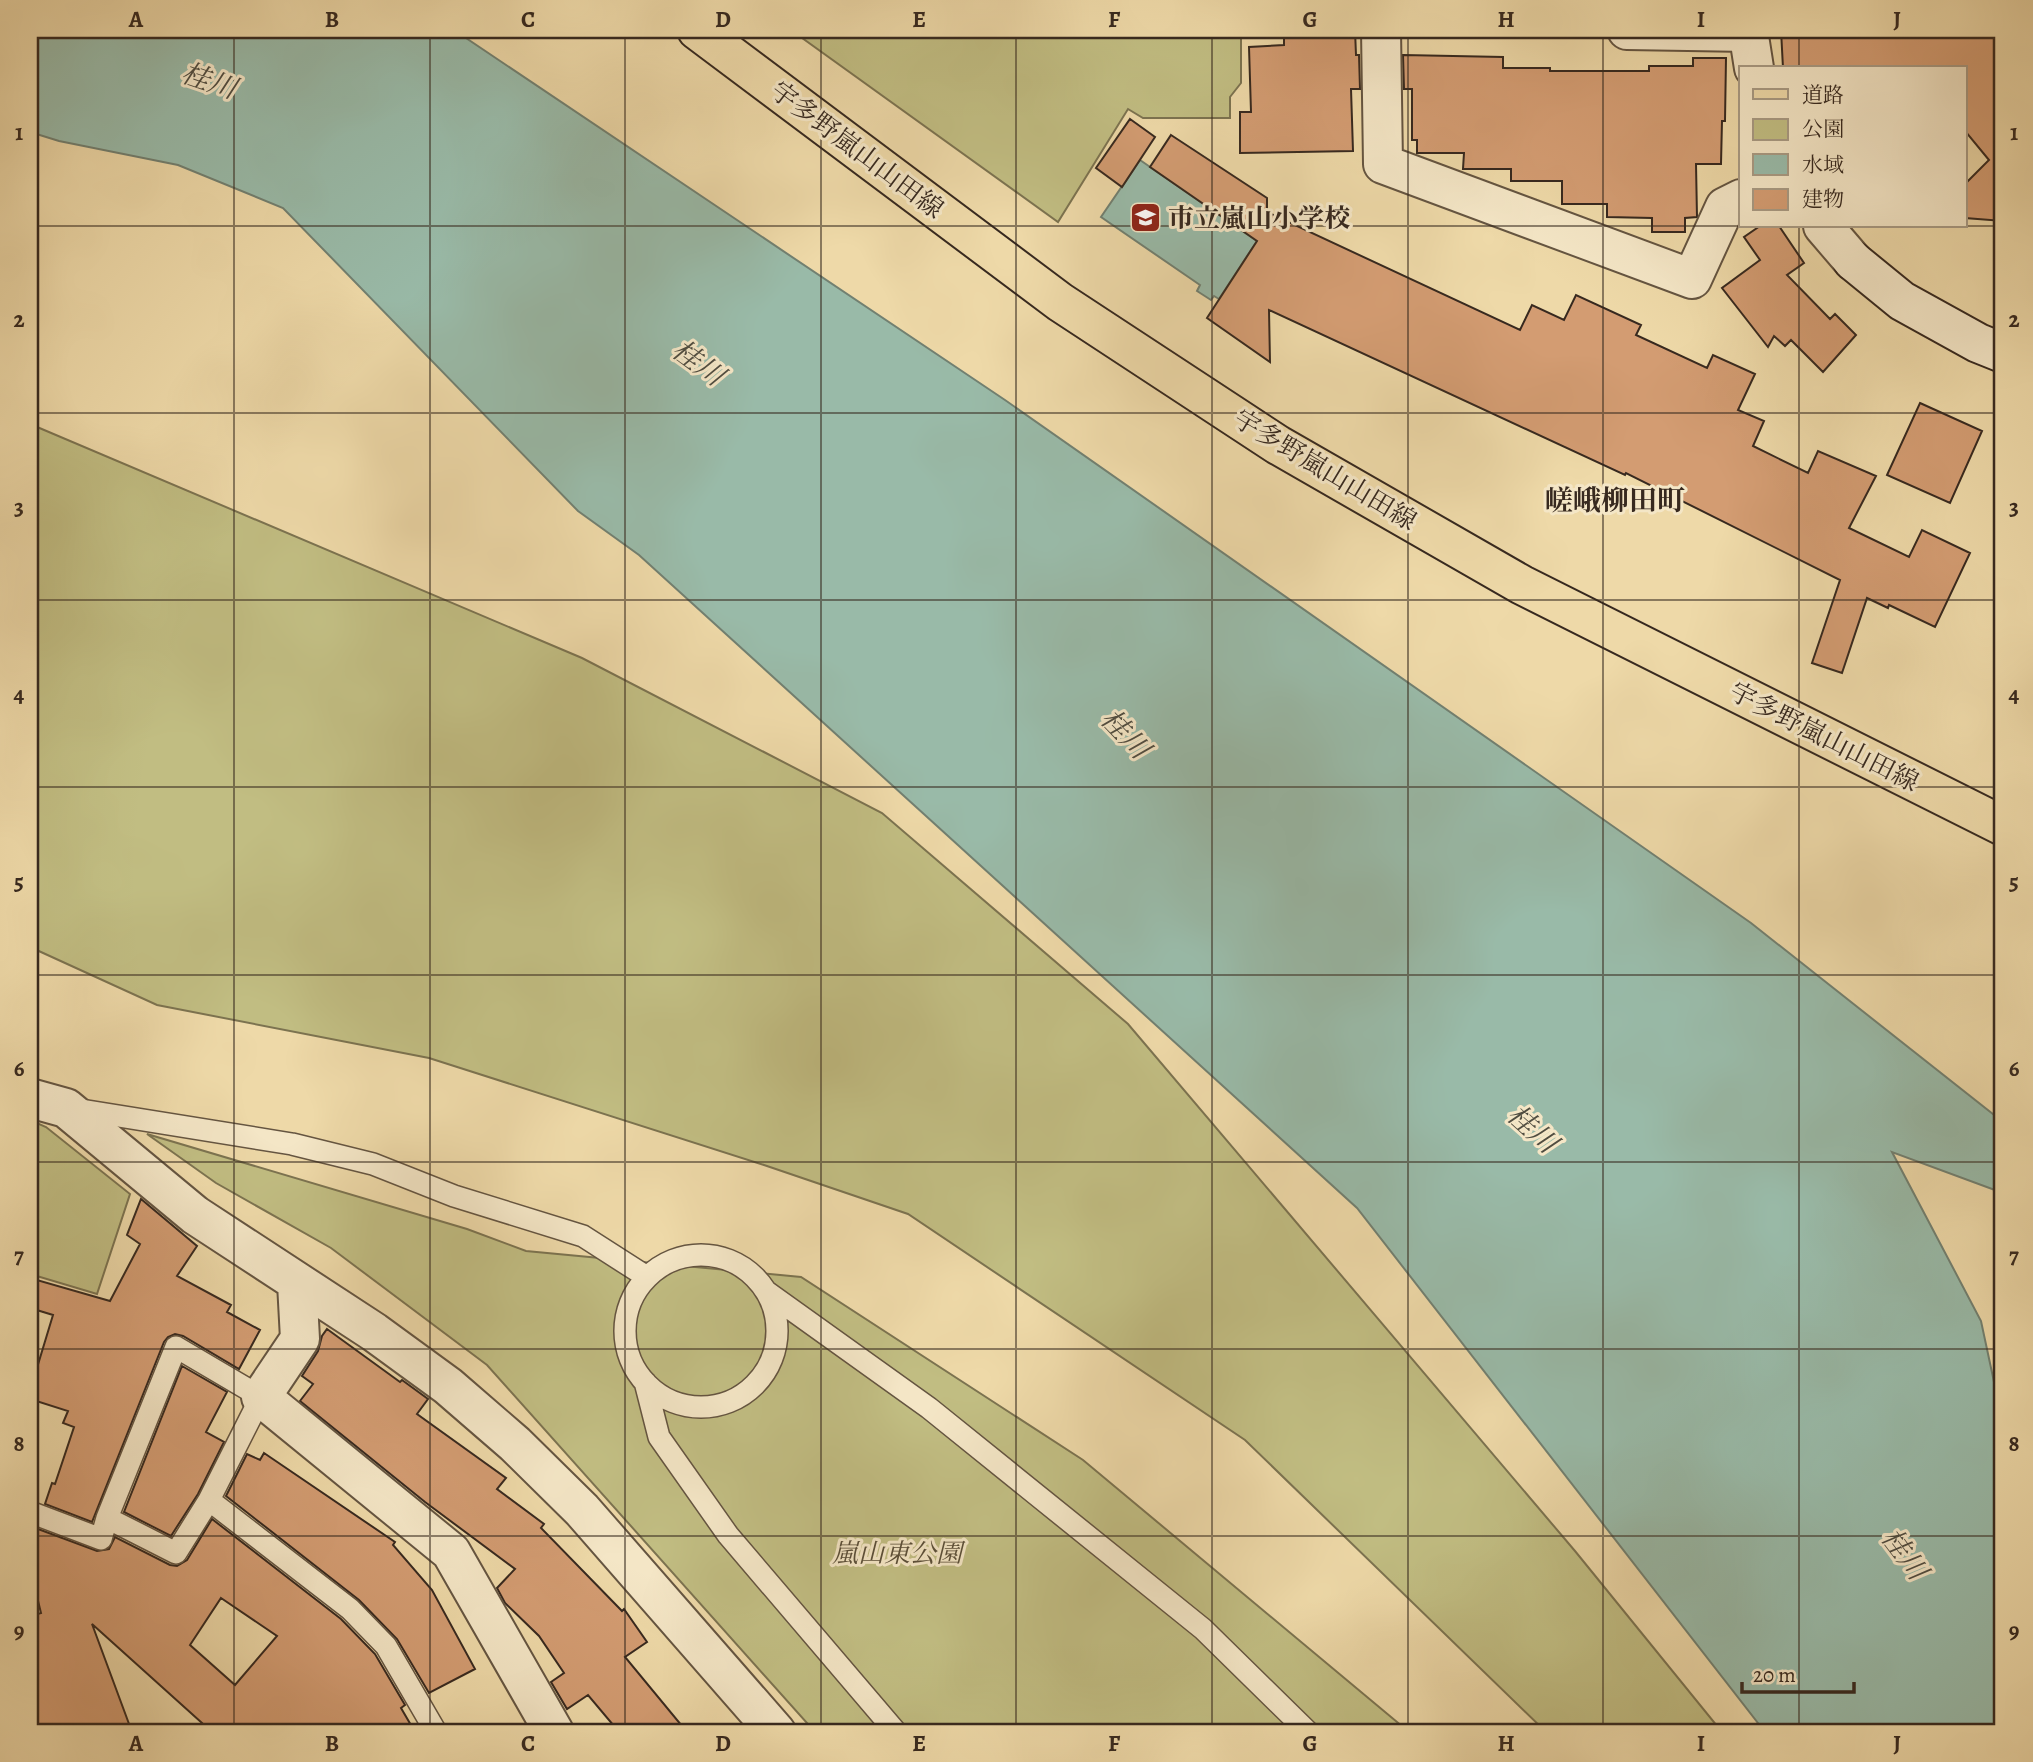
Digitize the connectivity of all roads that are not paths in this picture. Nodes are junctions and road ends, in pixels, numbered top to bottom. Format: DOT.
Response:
graph roads {
  1 [pos="697,30"];
  2 [pos="1381,30"];
  3 [pos="1628,30"];
  4 [pos="1750,43"];
  5 [pos="1739,201"];
  6 [pos="1825,228"];
  7 [pos="2003,353"];
  8 [pos="2003,826"];
  9 [pos="30,1098"];
  10 [pos="66,1108"];
  11 [pos="647,1277"];
  12 [pos="297,1283"];
  13 [pos="767,1292"];
  14 [pos="645,1382"];
  15 [pos="261,1397"];
  16 [pos="209,1500"];
  17 [pos="30,1512"];
  18 [pos="107,1518"];
  19 [pos="436,1732"];
  20 [pos="554,1732"];
  21 [pos="776,1732"];
  22 [pos="896,1732"];
  23 [pos="1308,1732"];
  1 -- 8 [label="main road, 宇多野嵐山山田線"];
  2 -- 5 [label="street"];
  3 -- 4 [label="street"];
  6 -- 7 [label="street"];
  9 -- 10 [label="street"];
  10 -- 11 [label="lane"];
  10 -- 12 [label="street"];
  11 -- 13 [label="lane"];
  11 -- 14 [label="lane"];
  12 -- 15 [label="street"];
  12 -- 21 [label="street"];
  13 -- 14 [label="lane"];
  13 -- 23 [label="lane"];
  14 -- 22 [label="lane"];
  15 -- 16 [label="lane"];
  15 -- 18 [label="lane"];
  15 -- 20 [label="street"];
  16 -- 18 [label="lane"];
  16 -- 19 [label="lane"];
  17 -- 18 [label="lane"];
}
